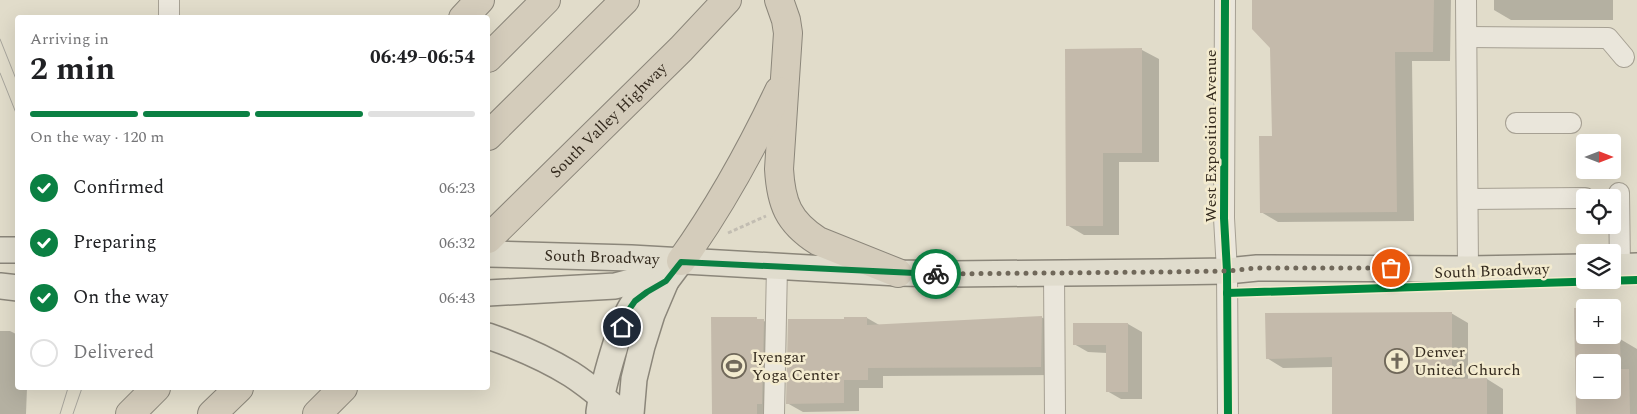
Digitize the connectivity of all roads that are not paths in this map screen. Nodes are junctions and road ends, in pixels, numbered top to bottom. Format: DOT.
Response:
graph roads {
  1 [pos="169,0"];
  2 [pos="480,0"];
  3 [pos="546,0"];
  4 [pos="625,0"];
  5 [pos="727,0"];
  6 [pos="779,0"];
  7 [pos="1224,0"];
  8 [pos="1466,0"];
  9 [pos="169,15"];
  10 [pos="466,15"];
  11 [pos="1466,36"];
  12 [pos="490,56"];
  13 [pos="1624,57"];
  14 [pos="785,78"];
  15 [pos="1516,123"];
  16 [pos="1571,123"];
  17 [pos="490,134"];
  18 [pos="1576,198"];
  19 [pos="1468,200"];
  20 [pos="1621,217"];
  21 [pos="490,237"];
  22 [pos="0,250"];
  23 [pos="15,250"];
  24 [pos="490,254"];
  25 [pos="776,266"];
  26 [pos="1576,267"];
  27 [pos="1623,267"];
  28 [pos="1468,269"];
  29 [pos="673,271"];
  30 [pos="1227,271"];
  31 [pos="898,273"];
  32 [pos="1054,274"];
  33 [pos="0,286"];
  34 [pos="15,288"];
  35 [pos="490,293"];
  36 [pos="490,337"];
  37 [pos="154,390"];
  38 [pos="237,390"];
  39 [pos="342,390"];
  40 [pos="342,390"];
  41 [pos="600,406"];
  42 [pos="130,414"];
  43 [pos="212,414"];
  44 [pos="317,414"];
  45 [pos="324,414"];
  46 [pos="623,414"];
  47 [pos="631,414"];
  48 [pos="774,414"];
  49 [pos="1055,414"];
  50 [pos="1228,414"];
  1 -- 9 [label="street"];
  2 -- 10 [label="highway"];
  3 -- 12 [label="highway"];
  4 -- 17 [label="highway"];
  5 -- 21 [label="highway, South Valley Highway"];
  6 -- 14 [label="highway"];
  7 -- 30 [label="street, West Exposition Avenue"];
  8 -- 11 [label="street"];
  11 -- 13 [label="street"];
  11 -- 19 [label="street"];
  14 -- 29 [label="highway"];
  14 -- 31 [label="highway"];
  15 -- 16 [label="street"];
  18 -- 19 [label="street"];
  19 -- 28 [label="street"];
  20 -- 27 [label="street"];
  22 -- 23 [label="main road"];
  24 -- 29 [label="main road, South Broadway"];
  25 -- 29 [label="main road, South Broadway"];
  25 -- 31 [label="main road, South Broadway"];
  25 -- 48 [label="street"];
  26 -- 28 [label="main road, South Broadway"];
  28 -- 30 [label="main road, South Broadway"];
  29 -- 35 [label="main road"];
  29 -- 41 [label="main road"];
  29 -- 47 [label="main road"];
  30 -- 32 [label="main road, South Broadway"];
  30 -- 50 [label="street, West Exposition Avenue"];
  31 -- 32 [label="main road, South Broadway"];
  32 -- 49 [label="street"];
  33 -- 34 [label="main road"];
  36 -- 41 [label="main road"];
  37 -- 42 [label="highway"];
  38 -- 43 [label="highway"];
  39 -- 44 [label="highway"];
  40 -- 45 [label="highway"];
  41 -- 46 [label="main road"];
}
